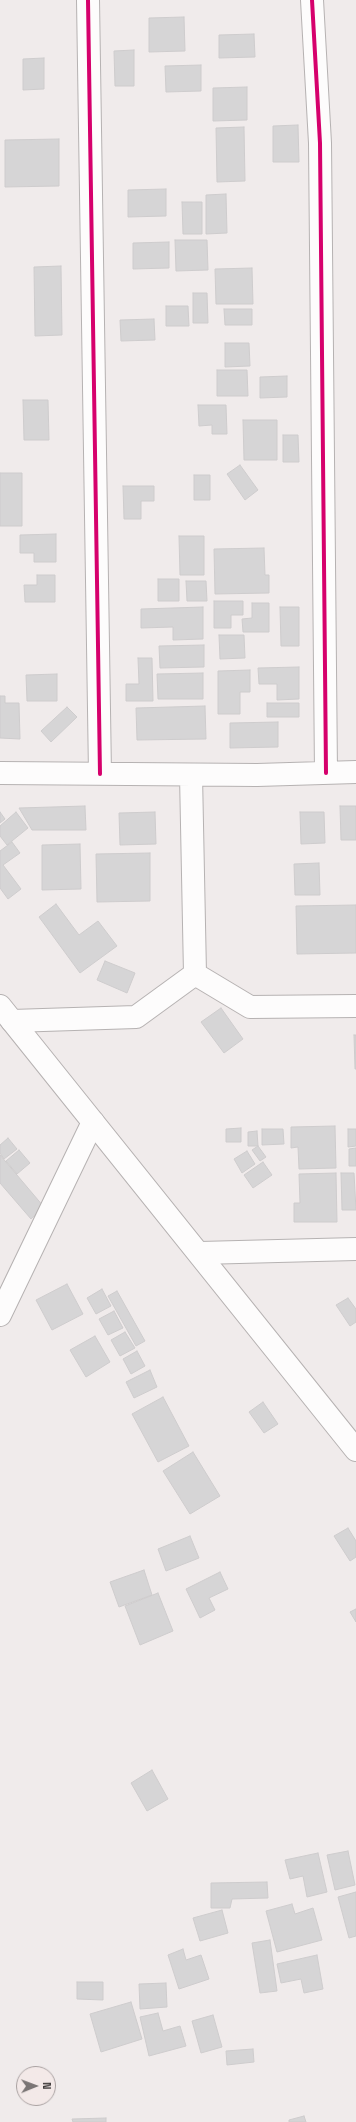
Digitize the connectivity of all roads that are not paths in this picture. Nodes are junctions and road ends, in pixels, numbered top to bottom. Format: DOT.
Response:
graph roads {
  1 [pos="88,0"];
  2 [pos="312,0"];
  3 [pos="356,772"];
  4 [pos="0,773"];
  5 [pos="326,773"];
  6 [pos="100,774"];
  7 [pos="191,775"];
  8 [pos="195,974"];
  9 [pos="356,1006"];
  10 [pos="6,1013"];
  11 [pos="93,1122"];
  12 [pos="356,1249"];
  13 [pos="200,1253"];
  14 [pos="0,1316"];
  15 [pos="356,1450"];
  1 -- 6 [label="street"];
  2 -- 5 [label="street"];
  3 -- 5 [label="street"];
  4 -- 6 [label="street"];
  5 -- 7 [label="street"];
  6 -- 7 [label="street"];
  7 -- 8 [label="street"];
  8 -- 9 [label="street"];
  8 -- 10 [label="street"];
  10 -- 11 [label="street"];
  11 -- 13 [label="street"];
  11 -- 14 [label="street"];
  12 -- 13 [label="street"];
  13 -- 15 [label="street"];
}
